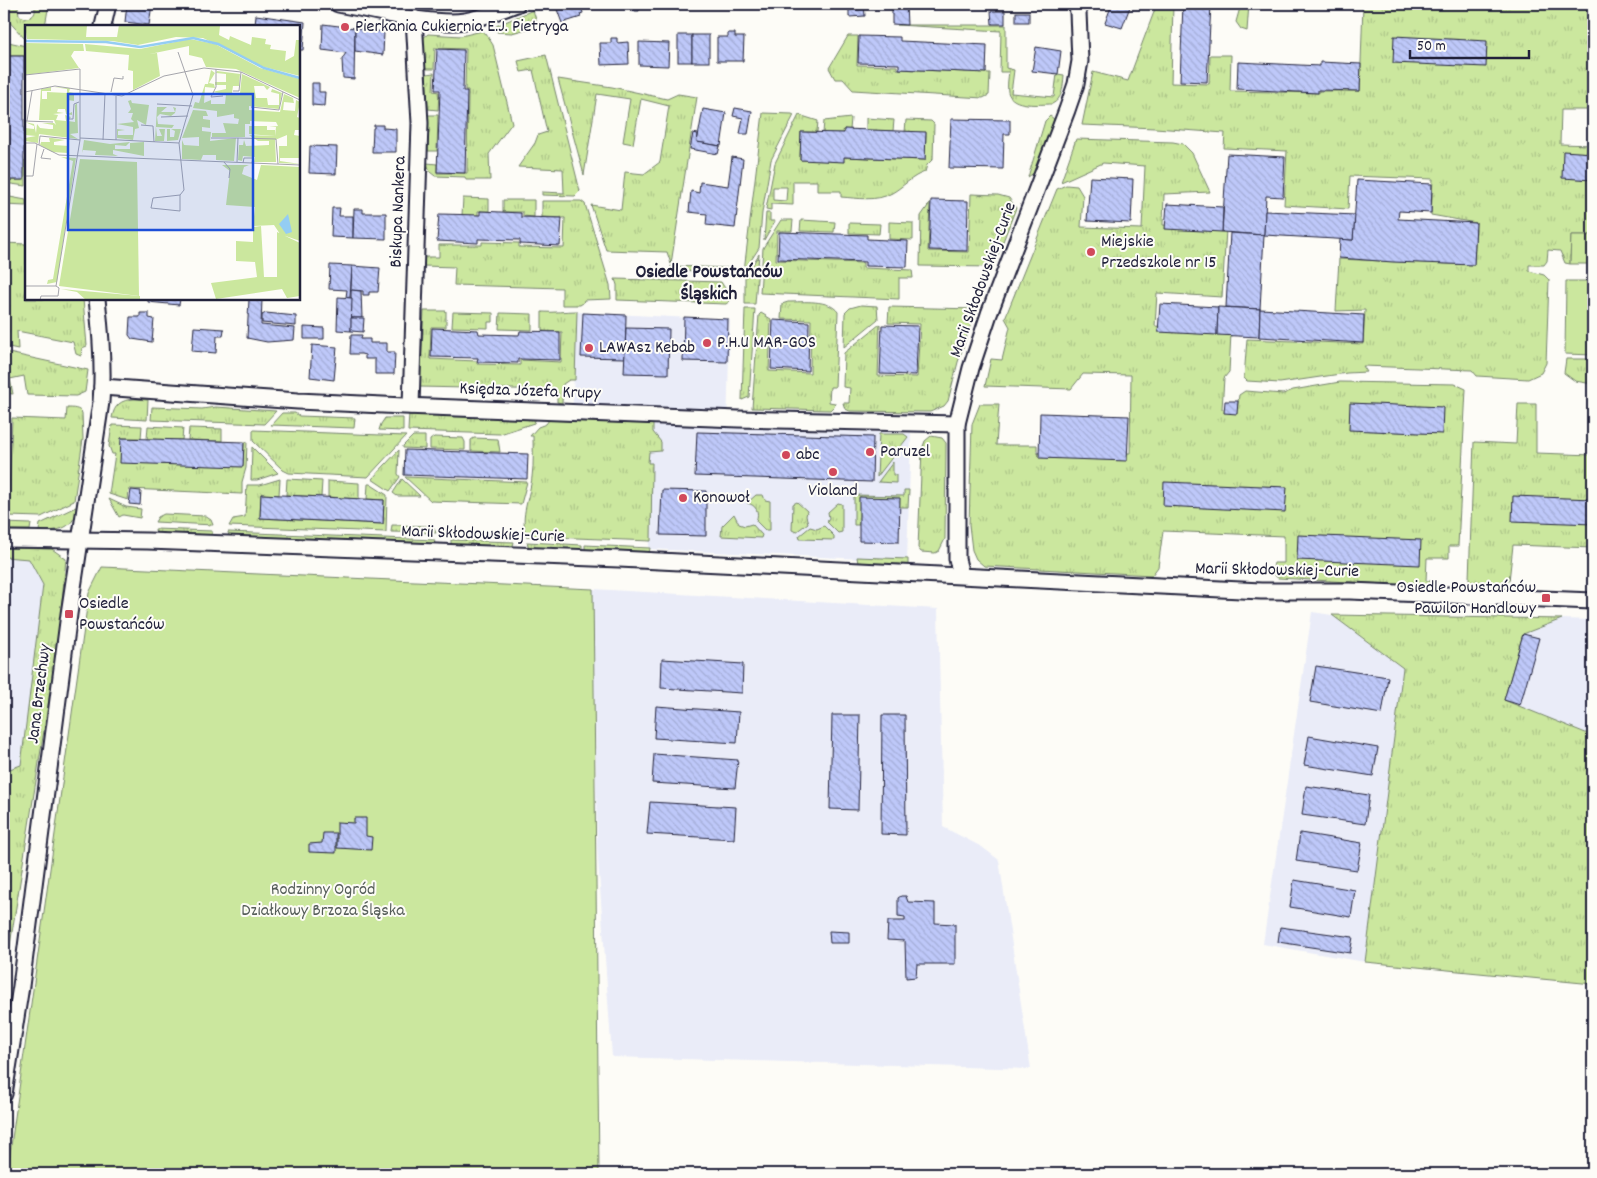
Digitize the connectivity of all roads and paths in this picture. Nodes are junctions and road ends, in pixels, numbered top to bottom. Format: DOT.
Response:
graph roads {
  1 [pos="108,4"];
  2 [pos="338,4"];
  3 [pos="516,4"];
  4 [pos="1076,4"];
  5 [pos="414,18"];
  6 [pos="103,25"];
  7 [pos="97,300"];
  8 [pos="102,387"];
  9 [pos="411,406"];
  10 [pos="957,424"];
  11 [pos="4,539"];
  12 [pos="81,540"];
  13 [pos="961,575"];
  14 [pos="1593,600"];
  15 [pos="4,1094"];
  1 -- 6 [label="street"];
  2 -- 5 [label="street"];
  3 -- 5 [label="street"];
  4 -- 10 [label="street, Marii Skłodowskiej-Curie"];
  5 -- 9 [label="street, Biskupa Nankera"];
  7 -- 8 [label="street, Jana Brzechwy"];
  8 -- 9 [label="street, Księdza Józefa Krupy"];
  8 -- 12 [label="street, Jana Brzechwy"];
  9 -- 10 [label="street, Księdza Józefa Krupy"];
  10 -- 13 [label="street, Marii Skłodowskiej-Curie"];
  11 -- 12 [label="street, Marii Skłodowskiej-Curie"];
  12 -- 13 [label="street, Marii Skłodowskiej-Curie"];
  12 -- 15 [label="street, Jana Brzechwy"];
  13 -- 14 [label="street, Marii Skłodowskiej-Curie"];
}
